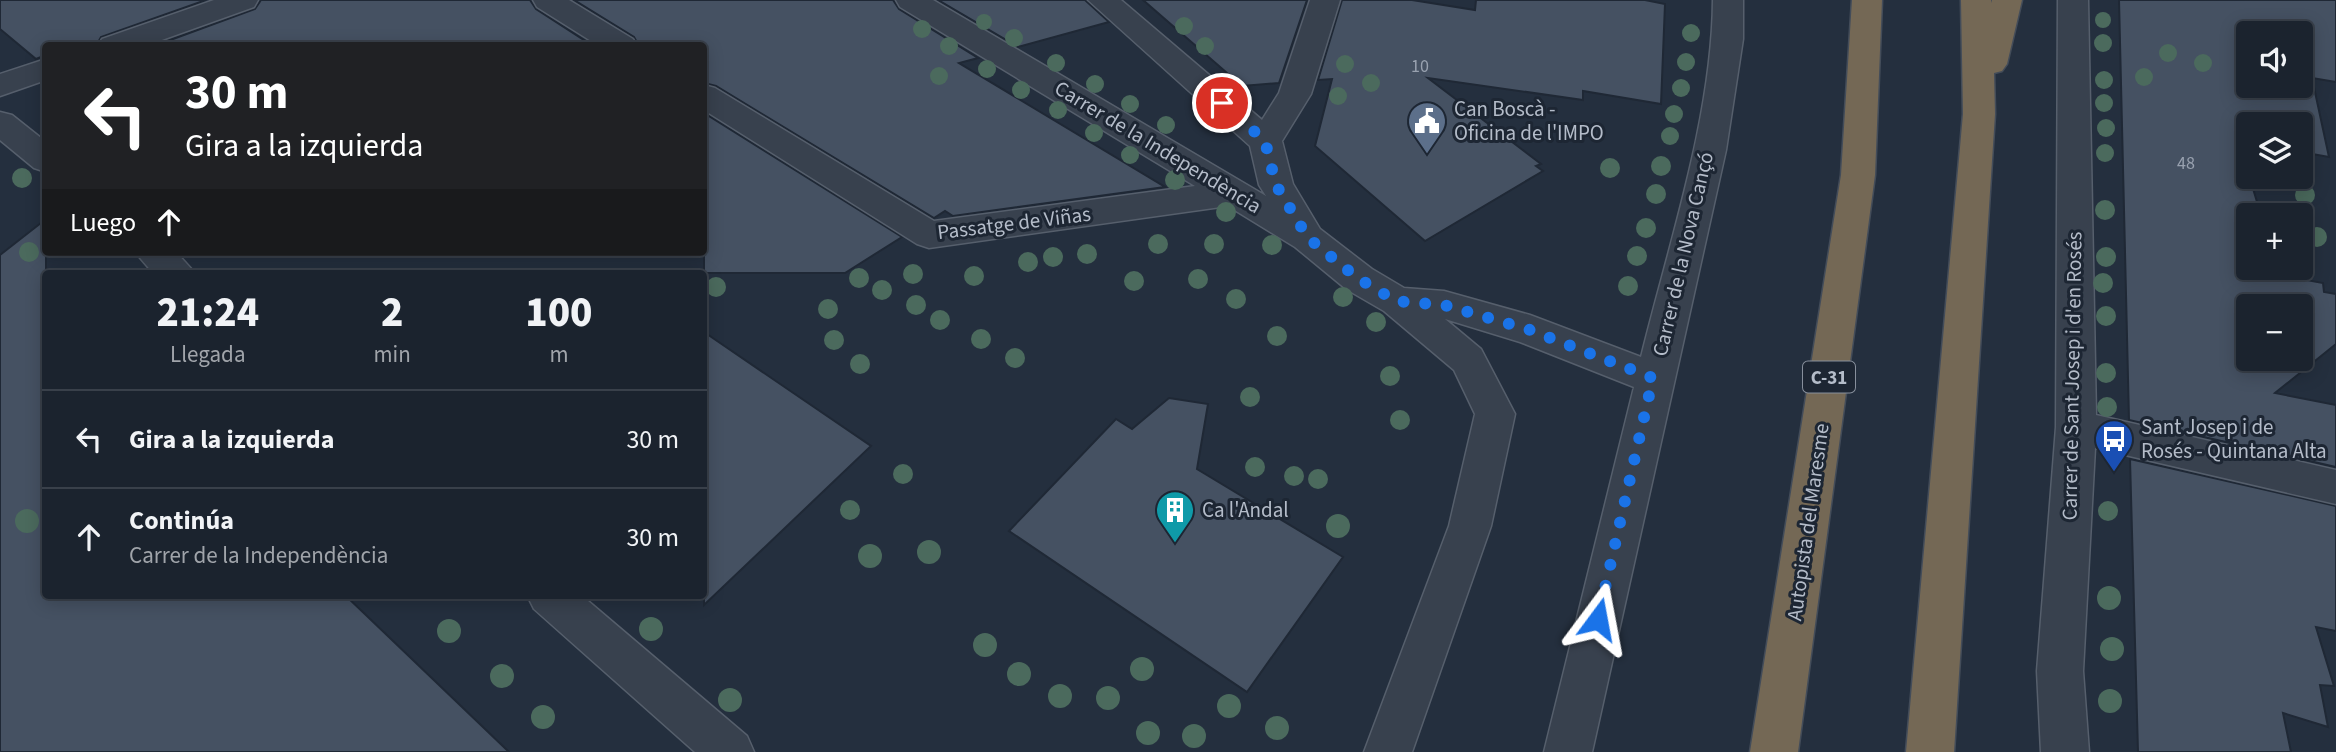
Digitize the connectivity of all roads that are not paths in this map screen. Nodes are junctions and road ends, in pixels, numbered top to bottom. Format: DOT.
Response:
graph roads {
  1 [pos="243,0"];
  2 [pos="548,0"];
  3 [pos="911,0"];
  4 [pos="1103,0"];
  5 [pos="1325,0"];
  6 [pos="1728,0"];
  7 [pos="1867,0"];
  8 [pos="1976,0"];
  9 [pos="2007,0"];
  10 [pos="2073,0"];
  11 [pos="124,42"];
  12 [pos="616,42"];
  13 [pos="42,70"];
  14 [pos="0,85"];
  15 [pos="707,98"];
  16 [pos="1979,114"];
  17 [pos="0,123"];
  18 [pos="1265,141"];
  19 [pos="42,157"];
  20 [pos="1236,194"];
  21 [pos="1308,238"];
  22 [pos="158,256"];
  23 [pos="174,270"];
  24 [pos="1396,301"];
  25 [pos="1653,378"];
  26 [pos="2076,427"];
  27 [pos="2336,487"];
  28 [pos="554,599"];
  29 [pos="730,752"];
  30 [pos="1388,752"];
  31 [pos="1568,752"];
  32 [pos="1774,752"];
  33 [pos="1930,752"];
  34 [pos="2065,752"];
  1 -- 11 [label="street"];
  2 -- 12 [label="street"];
  3 -- 20 [label="street, Carrer de la Independència"];
  4 -- 18 [label="street"];
  5 -- 18 [label="street"];
  6 -- 25 [label="street, Carrer de la Nova Cançó"];
  7 -- 32 [label="highway, Autopista del Maresme / C-31"];
  8 -- 16 [label="highway"];
  9 -- 16 [label="highway"];
  10 -- 26 [label="street, Carrer de Sant Josep i d'en Rosés"];
  13 -- 14 [label="street"];
  15 -- 20 [label="street, Passatge de Viñas"];
  16 -- 33 [label="highway"];
  17 -- 19 [label="street"];
  18 -- 21 [label="street"];
  20 -- 21 [label="street, Carrer de la Independència"];
  21 -- 24 [label="street, Carrer de la Independència"];
  22 -- 23 [label="street"];
  24 -- 25 [label="street"];
  24 -- 30 [label="street, Carrer de la Independència"];
  25 -- 31 [label="street, Carrer de la Nova Cançó"];
  26 -- 27 [label="street"];
  26 -- 34 [label="street, Carrer de Sant Josep i d'en Rosés"];
  28 -- 29 [label="street"];
}
